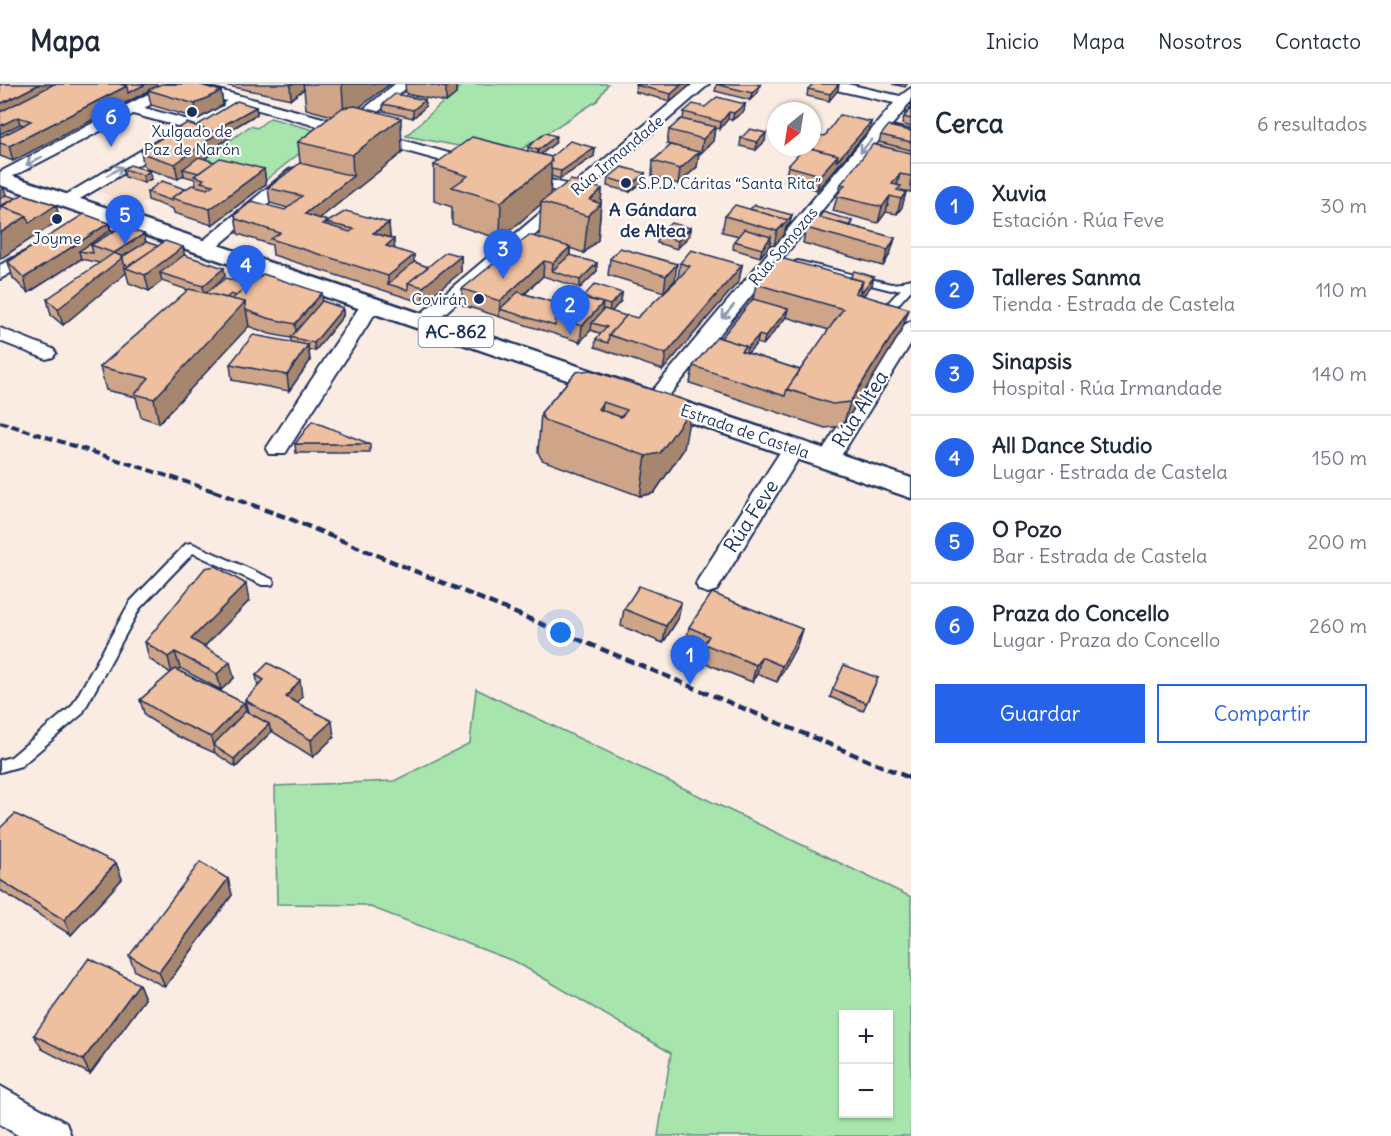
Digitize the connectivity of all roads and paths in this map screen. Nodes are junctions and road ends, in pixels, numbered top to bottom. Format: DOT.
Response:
graph roads {
  1 [pos="179,84"];
  2 [pos="404,84"];
  3 [pos="702,84"];
  4 [pos="828,84"];
  5 [pos="908,99"];
  6 [pos="240,100"];
  7 [pos="131,109"];
  8 [pos="193,126"];
  9 [pos="347,130"];
  10 [pos="327,146"];
  11 [pos="310,160"];
  12 [pos="0,178"];
  13 [pos="574,191"];
  14 [pos="64,200"];
  15 [pos="50,243"];
  16 [pos="205,248"];
  17 [pos="774,258"];
  18 [pos="0,273"];
  19 [pos="910,285"];
  20 [pos="372,304"];
  21 [pos="424,321"];
  22 [pos="875,324"];
  23 [pos="911,327"];
  24 [pos="0,334"];
  25 [pos="46,353"];
  26 [pos="655,400"];
  27 [pos="794,448"];
  28 [pos="277,449"];
  29 [pos="828,459"];
  30 [pos="911,488"];
  31 [pos="267,582"];
  32 [pos="708,584"];
  33 [pos="0,766"];
  34 [pos="0,1104"];
  35 [pos="53,1136"];
  1 -- 6 [label="street"];
  1 -- 7 [label="street"];
  2 -- 9 [label="street"];
  3 -- 13 [label="street, Rúa Irmandade"];
  4 -- 5 [label="street"];
  5 -- 17 [label="street, Rúa Somozas, one-way"];
  6 -- 8 [label="street"];
  6 -- 9 [label="street"];
  7 -- 8 [label="street"];
  7 -- 12 [label="street, one-way"];
  14 -- 8 [label="street, one-way"];
  9 -- 10 [label="street"];
  9 -- 13 [label="street"];
  11 -- 16 [label="street"];
  12 -- 14 [label="main road, Estrada de Castela / AC-862"];
  13 -- 21 [label="street, Rúa Irmandade"];
  14 -- 16 [label="main road, Estrada de Castela / AC-862"];
  15 -- 18 [label="street"];
  16 -- 20 [label="main road, Estrada de Castela / AC-862"];
  17 -- 19 [label="lane"];
  17 -- 26 [label="street, Rúa Somozas, one-way"];
  19 -- 22 [label="lane"];
  20 -- 21 [label="main road, Estrada de Castela / AC-862"];
  20 -- 28 [label="street"];
  21 -- 26 [label="main road, Estrada de Castela / AC-862"];
  23 -- 29 [label="street, Rúa Altea"];
  24 -- 25 [label="street"];
  26 -- 27 [label="main road, Estrada de Castela / AC-862"];
  27 -- 29 [label="main road, Estrada de Castela / AC-862"];
  27 -- 32 [label="street, Rúa Feve"];
  29 -- 30 [label="main road, Estrada de Castela / AC-862"];
  31 -- 33 [label="lane"];
  34 -- 35 [label="street"];
}
